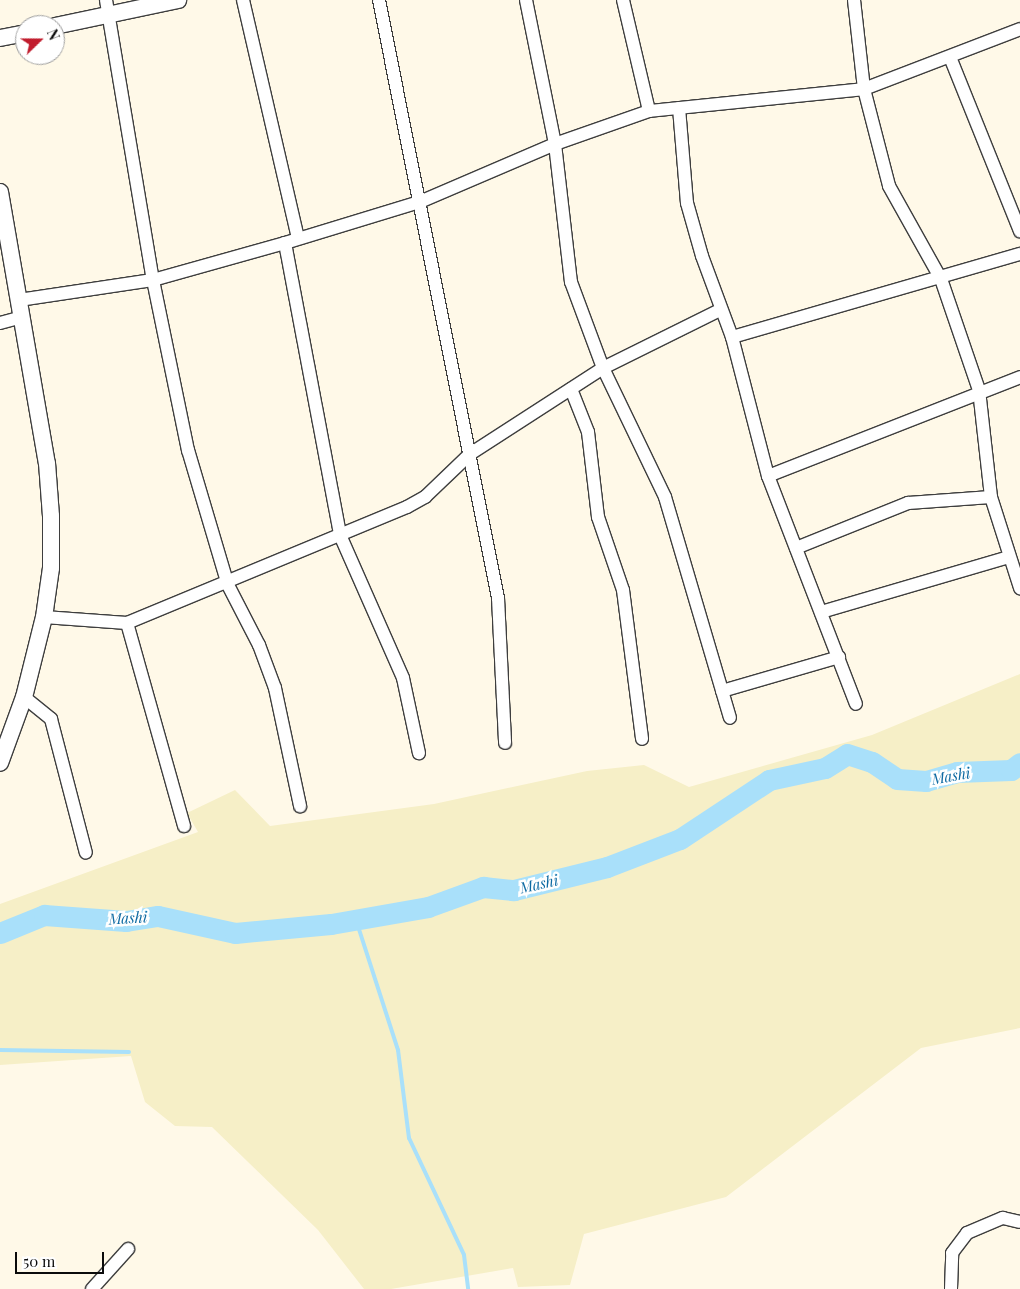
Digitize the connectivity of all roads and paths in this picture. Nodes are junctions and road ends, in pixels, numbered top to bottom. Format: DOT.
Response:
graph roads {
  1 [pos="178,0"];
  2 [pos="243,0"];
  3 [pos="379,0"];
  4 [pos="526,0"];
  5 [pos="623,0"];
  6 [pos="854,0"];
  7 [pos="108,7"];
  8 [pos="65,22"];
  9 [pos="1020,29"];
  10 [pos="15,35"];
  11 [pos="0,38"];
  12 [pos="950,57"];
  13 [pos="864,89"];
  14 [pos="679,108"];
  15 [pos="649,112"];
  16 [pos="555,144"];
  17 [pos="0,192"];
  18 [pos="422,200"];
  19 [pos="1020,232"];
  20 [pos="298,238"];
  21 [pos="285,243"];
  22 [pos="1020,254"];
  23 [pos="941,279"];
  24 [pos="153,280"];
  25 [pos="19,300"];
  26 [pos="720,310"];
  27 [pos="22,317"];
  28 [pos="0,323"];
  29 [pos="732,337"];
  30 [pos="603,368"];
  31 [pos="1020,377"];
  32 [pos="571,389"];
  33 [pos="979,390"];
  34 [pos="470,454"];
  35 [pos="768,476"];
  36 [pos="991,497"];
  37 [pos="340,535"];
  38 [pos="796,548"];
  39 [pos="1009,557"];
  40 [pos="228,585"];
  41 [pos="1020,588"];
  42 [pos="821,612"];
  43 [pos="44,617"];
  44 [pos="127,623"];
  45 [pos="838,657"];
  46 [pos="722,691"];
  47 [pos="24,697"];
  48 [pos="856,704"];
  49 [pos="730,718"];
  50 [pos="642,739"];
  51 [pos="505,742"];
  52 [pos="419,753"];
  53 [pos="0,763"];
  54 [pos="300,806"];
  55 [pos="184,826"];
  56 [pos="86,853"];
  57 [pos="1020,1222"];
  58 [pos="128,1249"];
  59 [pos="92,1289"];
  60 [pos="952,1289"];
  1 -- 7 [label="street"];
  2 -- 20 [label="street"];
  3 -- 18 [label="street"];
  4 -- 16 [label="street"];
  5 -- 15 [label="street"];
  6 -- 13 [label="street"];
  7 -- 8 [label="street"];
  7 -- 24 [label="street"];
  9 -- 12 [label="street"];
  10 -- 11 [label="street"];
  12 -- 13 [label="street"];
  12 -- 19 [label="street"];
  13 -- 14 [label="street"];
  13 -- 23 [label="street"];
  14 -- 15 [label="street"];
  14 -- 26 [label="street"];
  15 -- 16 [label="street"];
  16 -- 18 [label="street"];
  16 -- 30 [label="street"];
  17 -- 25 [label="street"];
  18 -- 20 [label="street"];
  18 -- 34 [label="street"];
  20 -- 21 [label="street"];
  21 -- 24 [label="street"];
  21 -- 37 [label="street"];
  22 -- 23 [label="street"];
  23 -- 29 [label="street"];
  23 -- 33 [label="street"];
  24 -- 25 [label="street"];
  24 -- 40 [label="street"];
  25 -- 27 [label="street"];
  26 -- 29 [label="street"];
  26 -- 30 [label="street"];
  27 -- 28 [label="street"];
  27 -- 43 [label="street"];
  29 -- 35 [label="street"];
  30 -- 32 [label="street"];
  30 -- 46 [label="street"];
  31 -- 33 [label="street"];
  32 -- 34 [label="street"];
  32 -- 50 [label="street"];
  33 -- 35 [label="street"];
  33 -- 36 [label="street"];
  34 -- 37 [label="street"];
  34 -- 51 [label="street"];
  35 -- 38 [label="street"];
  36 -- 38 [label="street"];
  36 -- 39 [label="street"];
  37 -- 40 [label="street"];
  37 -- 52 [label="street"];
  38 -- 42 [label="street"];
  39 -- 41 [label="street"];
  39 -- 42 [label="street"];
  40 -- 44 [label="street"];
  40 -- 54 [label="street"];
  42 -- 45 [label="street"];
  43 -- 44 [label="street"];
  43 -- 47 [label="street"];
  44 -- 55 [label="street"];
  45 -- 46 [label="street"];
  45 -- 48 [label="street"];
  46 -- 49 [label="street"];
  47 -- 53 [label="street"];
  47 -- 56 [label="street"];
  57 -- 60 [label="street"];
  58 -- 59 [label="street"];
}
